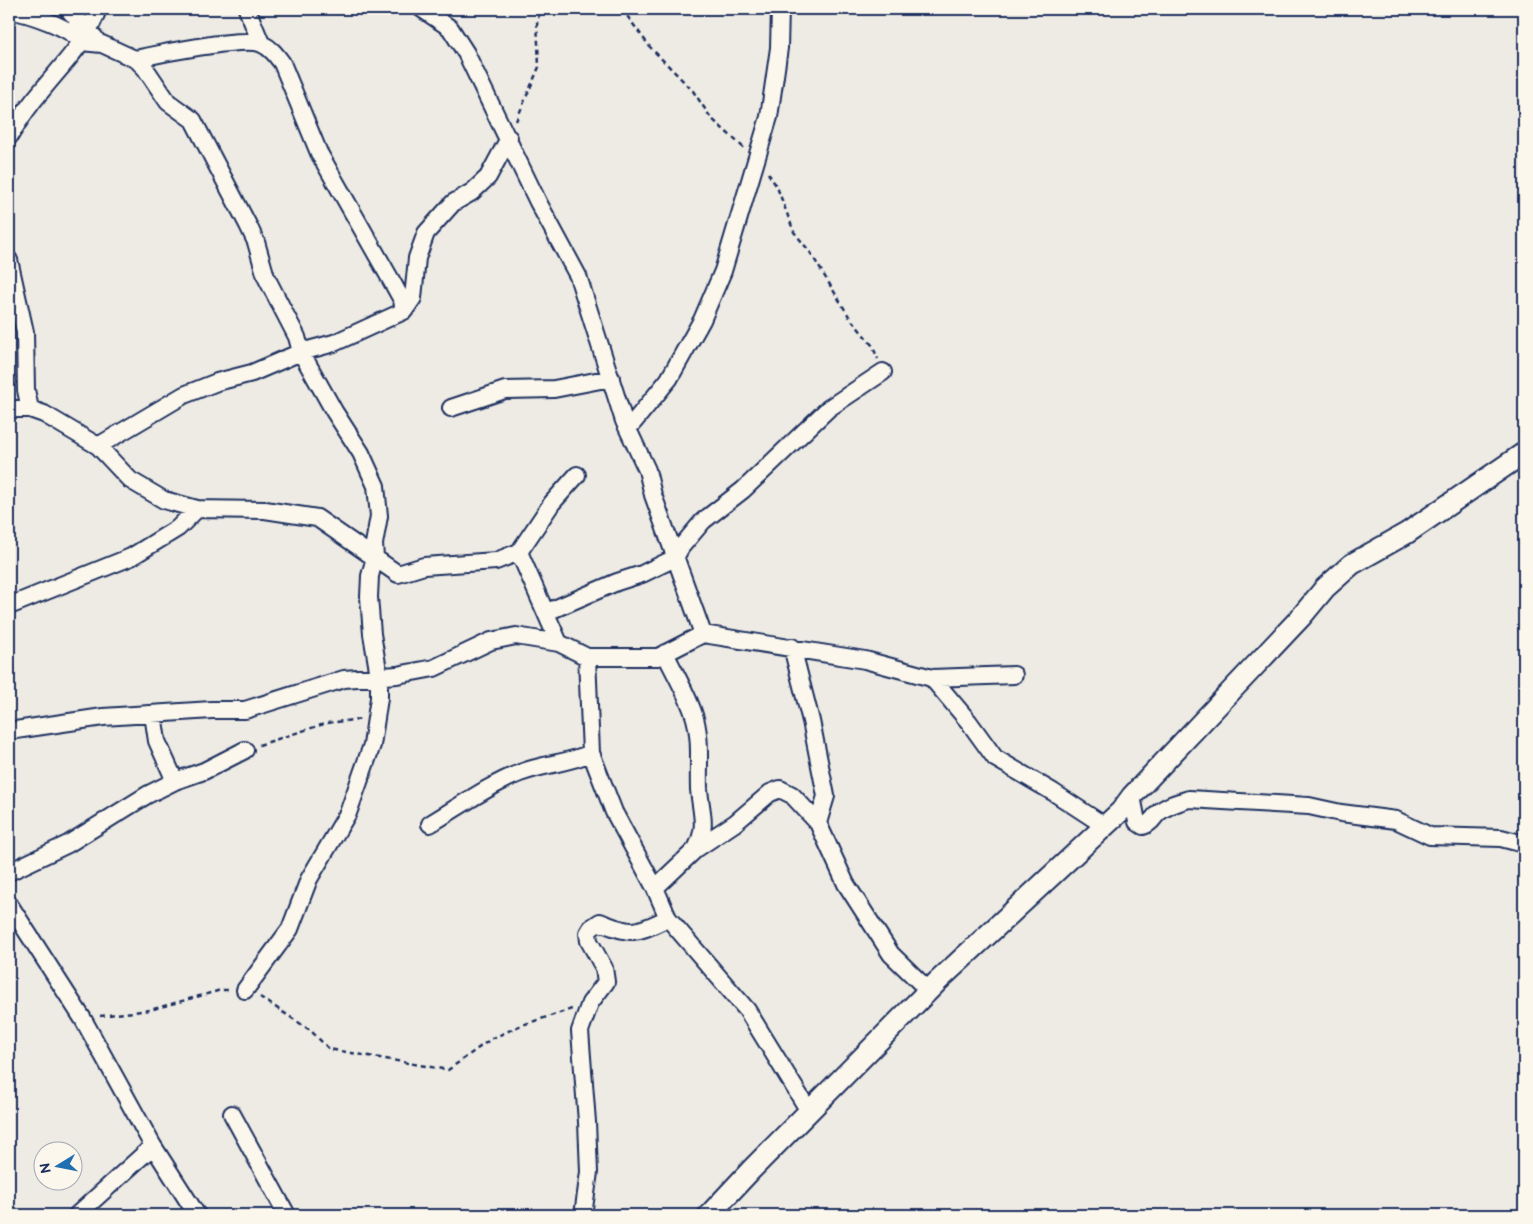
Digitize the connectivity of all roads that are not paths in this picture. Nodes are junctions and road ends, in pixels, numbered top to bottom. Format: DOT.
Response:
graph roads {
  1 [pos="68,9"];
  2 [pos="98,9"];
  3 [pos="247,9"];
  4 [pos="422,9"];
  5 [pos="780,9"];
  6 [pos="9,10"];
  7 [pos="84,37"];
  8 [pos="261,43"];
  9 [pos="134,59"];
  10 [pos="9,137"];
  11 [pos="509,138"];
  12 [pos="9,260"];
  13 [pos="404,312"];
  14 [pos="301,352"];
  15 [pos="883,372"];
  16 [pos="611,378"];
  17 [pos="9,408"];
  18 [pos="451,408"];
  19 [pos="30,409"];
  20 [pos="628,428"];
  21 [pos="98,446"];
  22 [pos="1524,453"];
  23 [pos="577,475"];
  24 [pos="197,509"];
  25 [pos="519,552"];
  26 [pos="375,557"];
  27 [pos="674,558"];
  28 [pos="9,606"];
  29 [pos="547,612"];
  30 [pos="703,634"];
  31 [pos="559,643"];
  32 [pos="792,647"];
  33 [pos="665,653"];
  34 [pos="586,657"];
  35 [pos="1014,675"];
  36 [pos="380,676"];
  37 [pos="932,678"];
  38 [pos="153,714"];
  39 [pos="9,731"];
  40 [pos="245,750"];
  41 [pos="590,753"];
  42 [pos="176,781"];
  43 [pos="1132,796"];
  44 [pos="818,823"];
  45 [pos="430,824"];
  46 [pos="1105,826"];
  47 [pos="1524,844"];
  48 [pos="696,849"];
  49 [pos="9,872"];
  50 [pos="655,888"];
  51 [pos="9,904"];
  52 [pos="668,918"];
  53 [pos="245,990"];
  54 [pos="929,991"];
  55 [pos="809,1111"];
  56 [pos="232,1114"];
  57 [pos="153,1146"];
  58 [pos="77,1215"];
  59 [pos="198,1215"];
  60 [pos="287,1215"];
  61 [pos="582,1215"];
  62 [pos="709,1215"];
  1 -- 7 [label="street"];
  2 -- 7 [label="street"];
  3 -- 8 [label="street"];
  4 -- 11 [label="street"];
  5 -- 20 [label="street"];
  6 -- 7 [label="street"];
  7 -- 9 [label="street"];
  7 -- 10 [label="street"];
  8 -- 9 [label="street"];
  8 -- 13 [label="street"];
  9 -- 14 [label="street"];
  11 -- 13 [label="street"];
  11 -- 16 [label="street"];
  12 -- 19 [label="street"];
  13 -- 14 [label="street"];
  14 -- 21 [label="street"];
  14 -- 26 [label="street"];
  15 -- 27 [label="street"];
  16 -- 18 [label="street"];
  16 -- 20 [label="street"];
  17 -- 19 [label="street"];
  19 -- 21 [label="street"];
  20 -- 27 [label="street"];
  21 -- 24 [label="street"];
  22 -- 43 [label="street"];
  23 -- 25 [label="street"];
  24 -- 26 [label="street"];
  24 -- 28 [label="street"];
  25 -- 26 [label="street"];
  25 -- 29 [label="street"];
  26 -- 36 [label="street"];
  27 -- 29 [label="street"];
  27 -- 30 [label="street"];
  29 -- 31 [label="street"];
  30 -- 32 [label="street"];
  30 -- 33 [label="street"];
  31 -- 34 [label="street"];
  31 -- 36 [label="street"];
  32 -- 37 [label="street"];
  32 -- 44 [label="street"];
  33 -- 34 [label="street"];
  33 -- 48 [label="street"];
  34 -- 41 [label="street"];
  35 -- 37 [label="street"];
  36 -- 38 [label="street"];
  36 -- 53 [label="street"];
  37 -- 46 [label="street"];
  38 -- 39 [label="street"];
  38 -- 42 [label="street"];
  40 -- 42 [label="street"];
  41 -- 45 [label="street"];
  41 -- 50 [label="street"];
  42 -- 49 [label="street"];
  43 -- 46 [label="street"];
  43 -- 47 [label="street"];
  44 -- 48 [label="street"];
  44 -- 54 [label="street"];
  46 -- 54 [label="street"];
  48 -- 50 [label="street"];
  50 -- 52 [label="street"];
  51 -- 57 [label="street"];
  52 -- 55 [label="street"];
  52 -- 61 [label="street"];
  54 -- 55 [label="street"];
  55 -- 62 [label="street"];
  56 -- 60 [label="street"];
  57 -- 58 [label="street"];
  57 -- 59 [label="street"];
}
